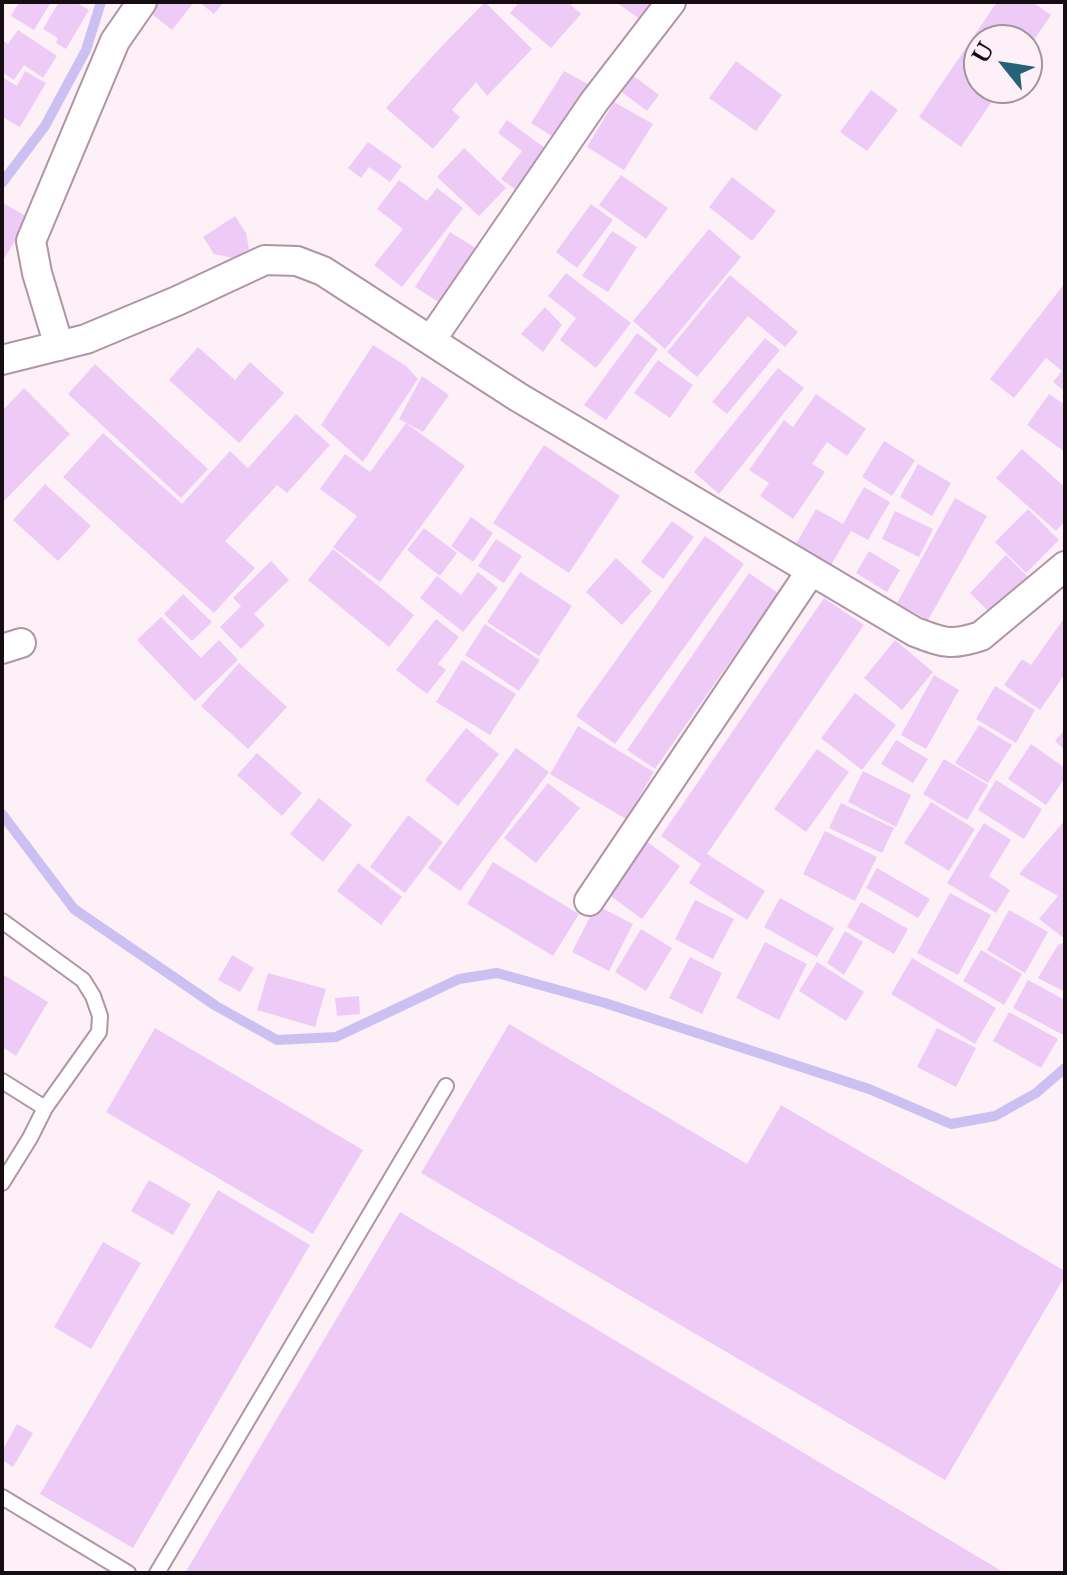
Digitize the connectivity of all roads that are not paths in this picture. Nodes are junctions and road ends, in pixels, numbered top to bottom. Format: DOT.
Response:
graph roads {
  1 [pos="142,2"];
  2 [pos="671,2"];
  3 [pos="431,340"];
  4 [pos="59,346"];
  5 [pos="2,360"];
  6 [pos="1065,566"];
  7 [pos="811,571"];
  8 [pos="589,901"];
  9 [pos="2,921"];
  10 [pos="2,1081"];
  11 [pos="446,1086"];
  12 [pos="45,1108"];
  13 [pos="2,1183"];
  14 [pos="2,1497"];
  15 [pos="128,1573"];
  16 [pos="157,1573"];
  1 -- 4 [label="street"];
  2 -- 3 [label="street"];
  3 -- 4 [label="street"];
  3 -- 7 [label="street"];
  4 -- 5 [label="street"];
  6 -- 7 [label="street"];
  7 -- 8 [label="street"];
  9 -- 12 [label="lane"];
  10 -- 12 [label="lane"];
  11 -- 16 [label="lane"];
  12 -- 13 [label="lane"];
  14 -- 15 [label="lane"];
}
